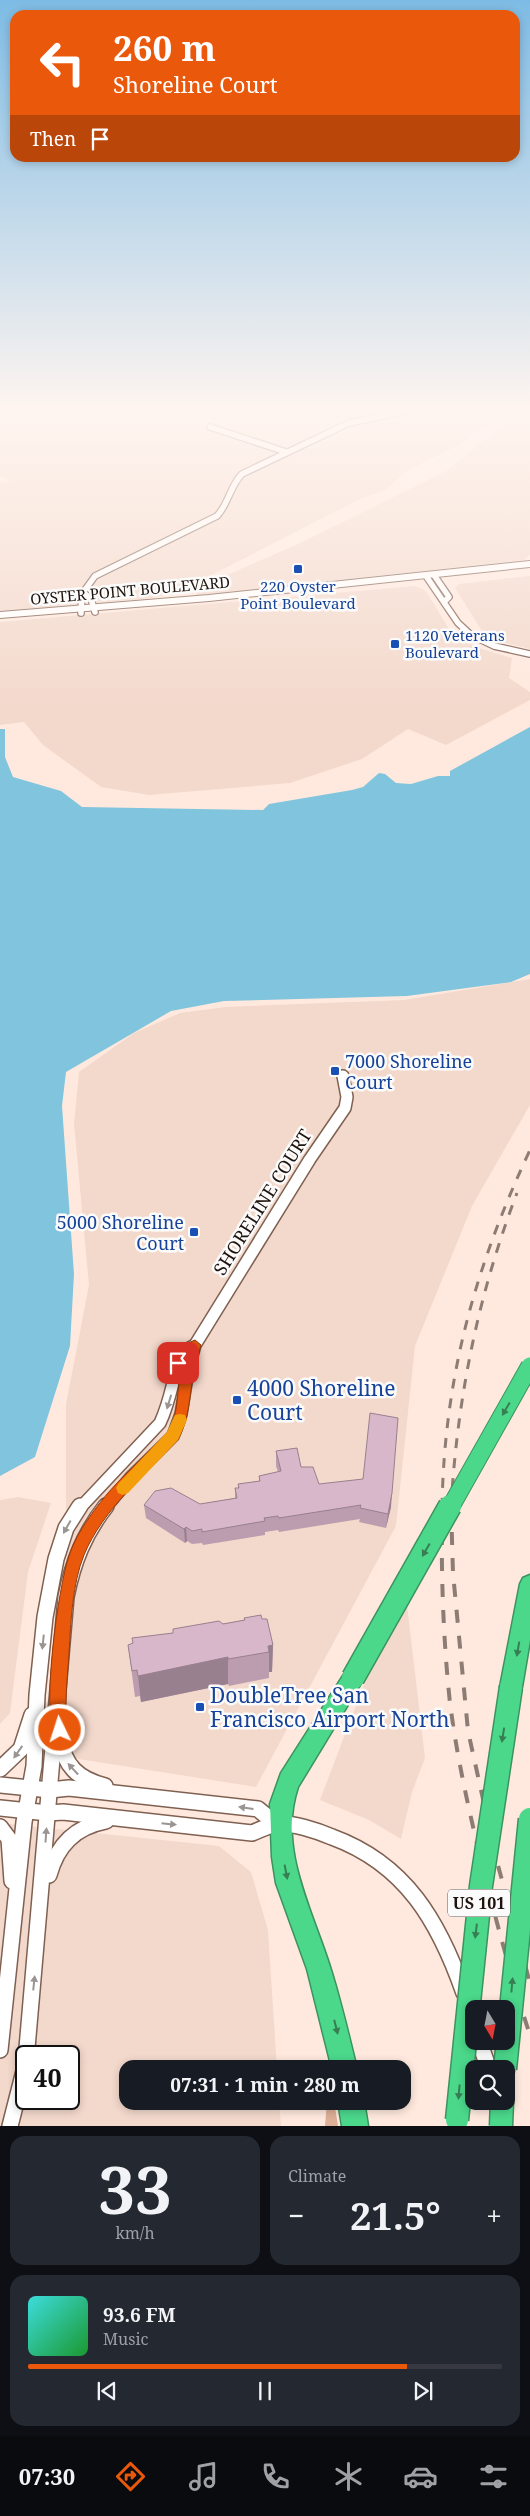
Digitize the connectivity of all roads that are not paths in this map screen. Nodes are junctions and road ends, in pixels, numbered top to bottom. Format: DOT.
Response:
graph roads {
  1 [pos="224,509"];
  2 [pos="530,564"];
  3 [pos="530,571"];
  4 [pos="432,578"];
  5 [pos="83,592"];
  6 [pos="94,610"];
  7 [pos="81,611"];
  8 [pos="0,615"];
  9 [pos="0,621"];
  10 [pos="530,654"];
  11 [pos="343,1076"];
  12 [pos="195,1345"];
  13 [pos="530,1366"];
  14 [pos="530,1584"];
  15 [pos="37,1695"];
  16 [pos="58,1708"];
  17 [pos="0,1770"];
  18 [pos="0,1785"];
  19 [pos="31,1787"];
  20 [pos="50,1790"];
  21 [pos="167,1798"];
  22 [pos="0,1808"];
  23 [pos="26,1810"];
  24 [pos="48,1813"];
  25 [pos="121,1819"];
  26 [pos="530,1819"];
  27 [pos="279,1824"];
  28 [pos="0,1827"];
  29 [pos="14,1907"];
  30 [pos="38,1936"];
  31 [pos="466,2000"];
  32 [pos="0,2050"];
  33 [pos="343,2060"];
  34 [pos="506,2060"];
  35 [pos="352,2110"];
  36 [pos="501,2110"];
  37 [pos="504,2110"];
  38 [pos="457,2123"];
  39 [pos="10,2126"];
  40 [pos="355,2126"];
  41 [pos="501,2126"];
  42 [pos="510,2126"];
  1 -- 5 [label="street"];
  2 -- 4 [label="street, OYSTER POINT BOULEVARD"];
  3 -- 4 [label="street, OYSTER POINT BOULEVARD"];
  4 -- 6 [label="street, OYSTER POINT BOULEVARD"];
  4 -- 10 [label="street"];
  5 -- 6 [label="street"];
  5 -- 7 [label="street"];
  6 -- 7 [label="street, OYSTER POINT BOULEVARD"];
  7 -- 8 [label="street, OYSTER POINT BOULEVARD"];
  7 -- 9 [label="street, OYSTER POINT BOULEVARD"];
  11 -- 12 [label="street, SHORELINE COURT"];
  12 -- 15 [label="street, SHORELINE COURT, one-way"];
  12 -- 16 [label="street, SHORELINE COURT"];
  13 -- 27 [label="highway, one-way, bridge"];
  14 -- 38 [label="highway, US 101, one-way, bridge"];
  15 -- 17 [label="street, one-way"];
  15 -- 19 [label="street, SHORELINE COURT"];
  16 -- 20 [label="street, SHORELINE COURT"];
  21 -- 16 [label="street, one-way"];
  18 -- 19 [label="street"];
  19 -- 20 [label="street"];
  19 -- 23 [label="street, SHORELINE COURT"];
  20 -- 21 [label="street"];
  20 -- 24 [label="street, SHORELINE COURT"];
  27 -- 21 [label="street, one-way"];
  22 -- 23 [label="street"];
  23 -- 24 [label="street"];
  23 -- 29 [label="street, SHORELINE COURT"];
  24 -- 25 [label="street"];
  30 -- 24 [label="street, SHORELINE COURT, one-way"];
  25 -- 27 [label="street, one-way"];
  25 -- 30 [label="street"];
  34 -- 26 [label="highway, US 101, one-way, bridge"];
  27 -- 31 [label="street"];
  27 -- 33 [label="highway, one-way"];
  28 -- 29 [label="street"];
  29 -- 32 [label="street"];
  39 -- 30 [label="street, one-way"];
  35 -- 40 [label="highway"];
  36 -- 41 [label="highway, bridge"];
  37 -- 42 [label="street"];
}
